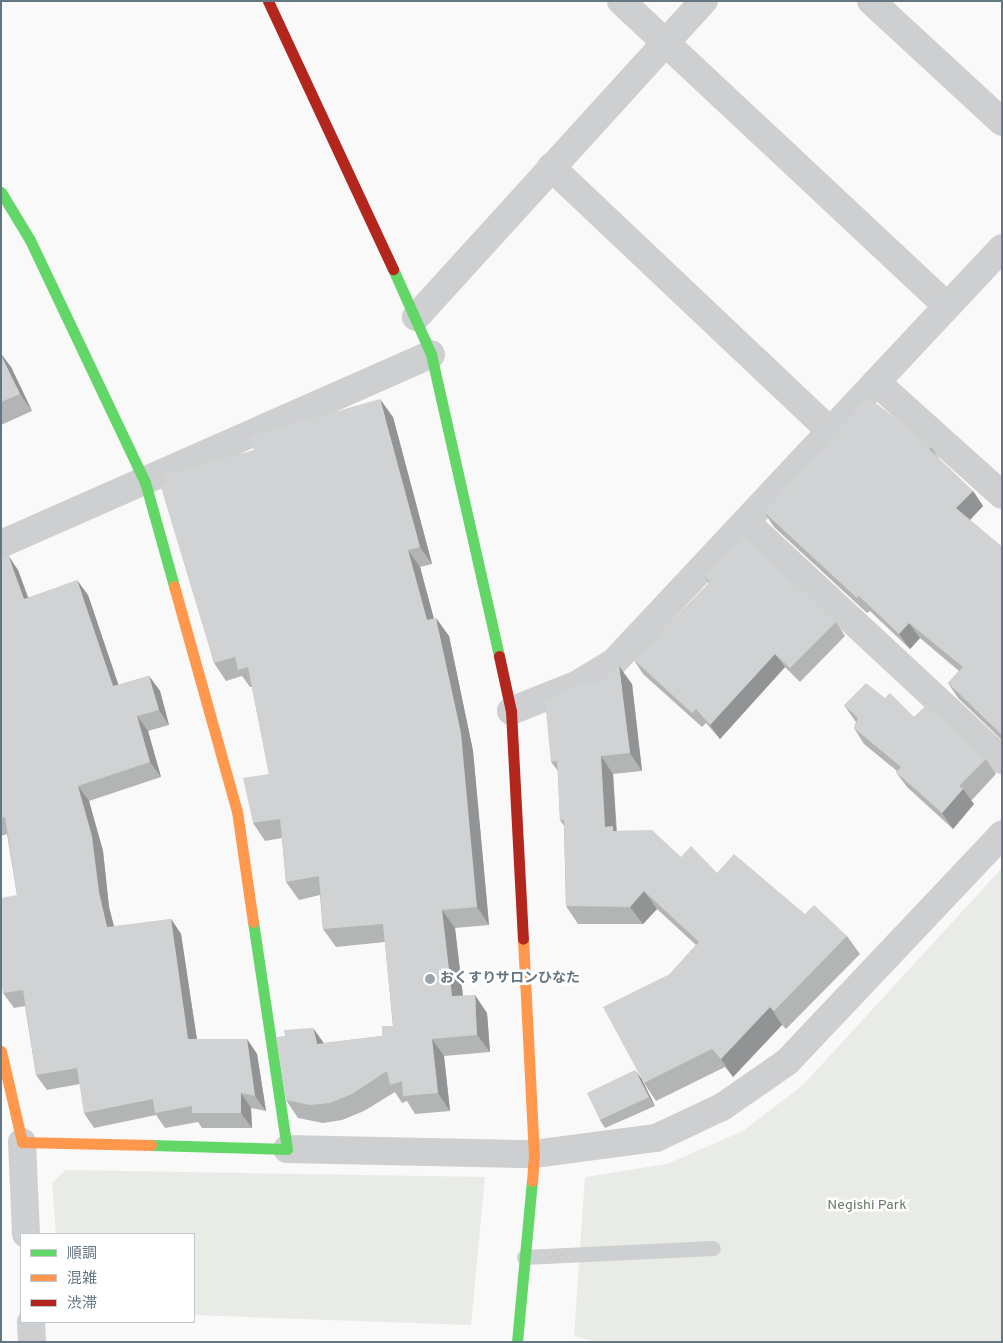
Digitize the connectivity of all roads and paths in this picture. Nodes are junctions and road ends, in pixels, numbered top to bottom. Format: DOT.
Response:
graph roads {
  1 [pos="268,1"];
  2 [pos="621,1"];
  3 [pos="704,1"];
  4 [pos="871,1"];
  5 [pos="665,42"];
  6 [pos="1002,122"];
  7 [pos="551,166"];
  8 [pos="1,192"];
  9 [pos="1002,248"];
  10 [pos="947,306"];
  11 [pos="416,316"];
  12 [pos="431,354"];
  13 [pos="876,382"];
  14 [pos="830,430"];
  15 [pos="145,482"];
  16 [pos="1002,495"];
  17 [pos="746,523"];
  18 [pos="1,544"];
  19 [pos="511,711"];
  20 [pos="1002,760"];
  21 [pos="1002,835"];
  22 [pos="1,1051"];
  23 [pos="22,1142"];
  24 [pos="287,1149"];
  25 [pos="534,1154"];
  26 [pos="26,1233"];
  27 [pos="714,1248"];
  28 [pos="524,1258"];
  29 [pos="31,1323"];
  30 [pos="32,1342"];
  31 [pos="517,1342"];
  1 -- 11 [label="street"];
  2 -- 5 [label="street"];
  3 -- 5 [label="street"];
  4 -- 6 [label="street"];
  5 -- 7 [label="street"];
  5 -- 10 [label="street"];
  7 -- 11 [label="street"];
  7 -- 14 [label="street"];
  8 -- 15 [label="street"];
  9 -- 10 [label="street"];
  10 -- 13 [label="street"];
  11 -- 12 [label="street"];
  12 -- 15 [label="street"];
  12 -- 19 [label="street"];
  13 -- 14 [label="street"];
  13 -- 16 [label="street"];
  14 -- 17 [label="street"];
  15 -- 18 [label="street"];
  15 -- 24 [label="street"];
  17 -- 19 [label="street"];
  17 -- 20 [label="street"];
  19 -- 25 [label="street"];
  21 -- 25 [label="street"];
  22 -- 23 [label="street"];
  23 -- 24 [label="street"];
  23 -- 26 [label="street"];
  24 -- 25 [label="street"];
  25 -- 28 [label="street"];
  27 -- 28 [label="lane"];
  28 -- 31 [label="street"];
  29 -- 30 [label="street"];
}
